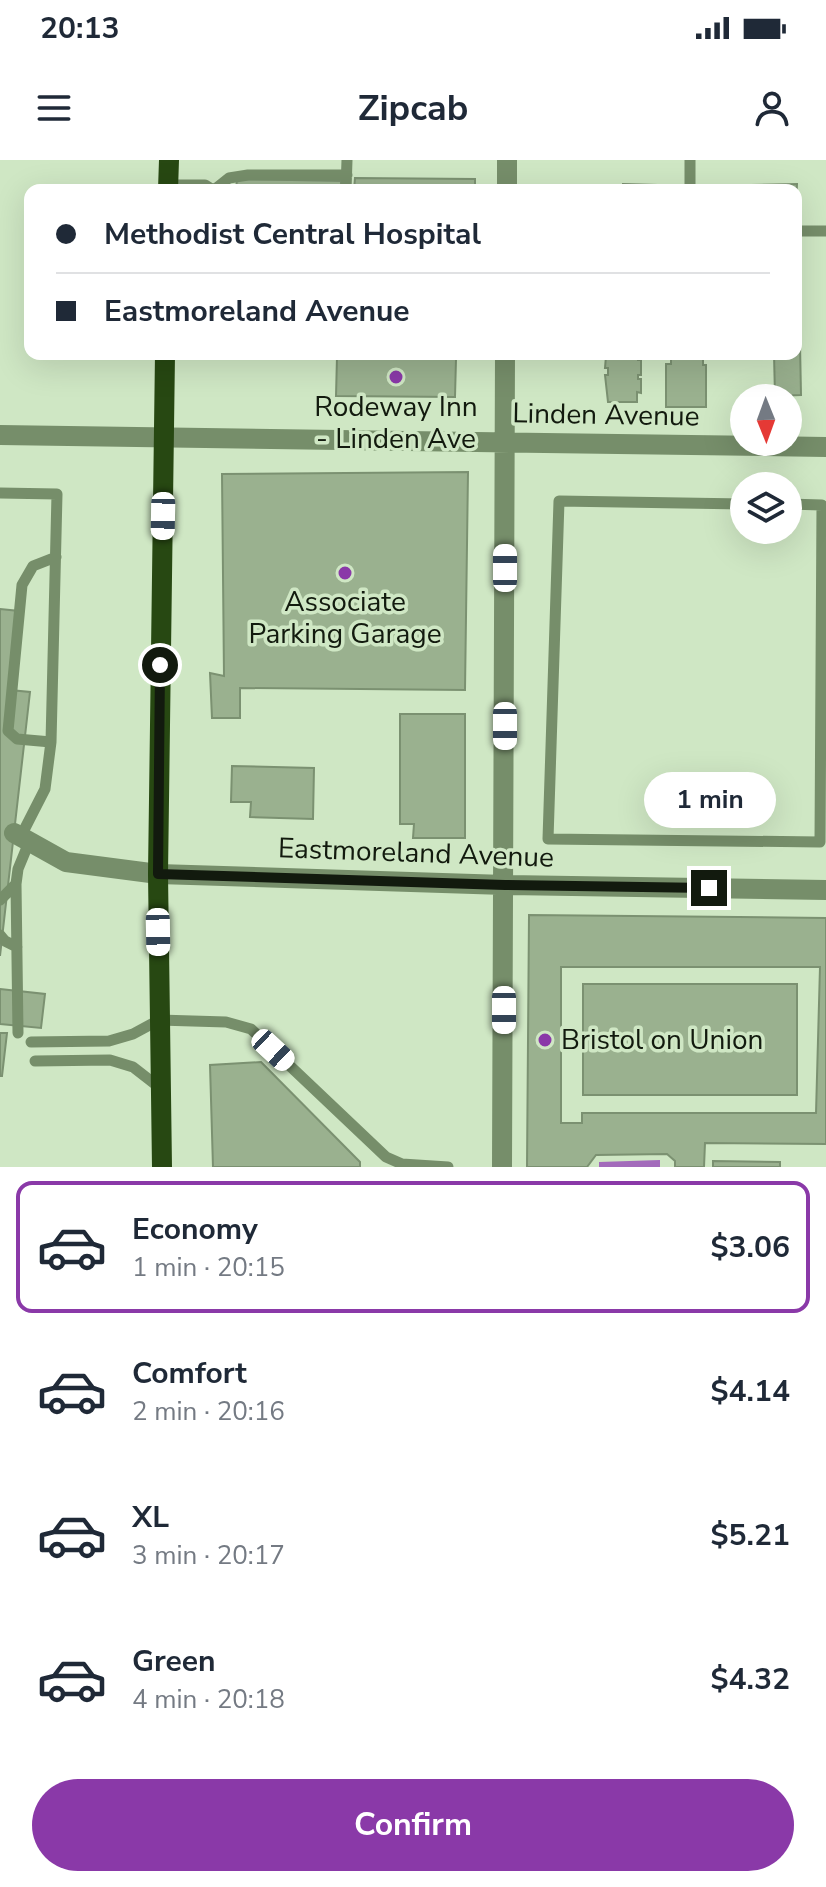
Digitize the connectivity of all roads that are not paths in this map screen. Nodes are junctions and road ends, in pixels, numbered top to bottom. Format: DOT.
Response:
graph roads {
  1 [pos="169,160"];
  2 [pos="347,160"];
  3 [pos="507,160"];
  4 [pos="690,160"];
  5 [pos="347,175"];
  6 [pos="168,184"];
  7 [pos="222,184"];
  8 [pos="346,184"];
  9 [pos="507,184"];
  10 [pos="690,184"];
  11 [pos="802,231"];
  12 [pos="826,231"];
  13 [pos="165,360"];
  14 [pos="505,360"];
  15 [pos="0,435"];
  16 [pos="164,439"];
  17 [pos="505,441"];
  18 [pos="826,447"];
  19 [pos="0,493"];
  20 [pos="730,504"];
  21 [pos="802,504"];
  22 [pos="56,557"];
  23 [pos="824,728"];
  24 [pos="51,742"];
  25 [pos="21,836"];
  26 [pos="158,874"];
  27 [pos="16,884"];
  28 [pos="505,885"];
  29 [pos="826,890"];
  30 [pos="0,900"];
  31 [pos="0,935"];
  32 [pos="17,947"];
  33 [pos="159,1020"];
  34 [pos="18,1033"];
  35 [pos="31,1042"];
  36 [pos="35,1061"];
  37 [pos="160,1088"];
  38 [pos="162,1167"];
  39 [pos="448,1167"];
  40 [pos="502,1167"];
  1 -- 6 [label="main road"];
  2 -- 5 [label="lane"];
  3 -- 9 [label="street"];
  4 -- 10 [label="lane"];
  5 -- 7 [label="lane"];
  5 -- 8 [label="lane"];
  11 -- 12 [label="lane"];
  13 -- 16 [label="main road"];
  14 -- 17 [label="street"];
  15 -- 16 [label="street, Linden Avenue"];
  16 -- 17 [label="street, Linden Avenue"];
  16 -- 26 [label="main road"];
  17 -- 18 [label="street, Linden Avenue"];
  17 -- 28 [label="street"];
  19 -- 22 [label="lane"];
  20 -- 23 [label="lane"];
  21 -- 23 [label="lane"];
  22 -- 24 [label="lane"];
  22 -- 24 [label="lane"];
  24 -- 25 [label="lane"];
  25 -- 26 [label="street, Eastmoreland Avenue"];
  25 -- 27 [label="lane"];
  26 -- 28 [label="street, Eastmoreland Avenue"];
  26 -- 33 [label="main road"];
  27 -- 30 [label="lane"];
  27 -- 32 [label="lane"];
  28 -- 29 [label="street, Eastmoreland Avenue"];
  28 -- 40 [label="street"];
  31 -- 32 [label="lane"];
  32 -- 34 [label="lane"];
  33 -- 35 [label="lane"];
  33 -- 37 [label="main road"];
  33 -- 39 [label="lane"];
  36 -- 37 [label="lane"];
  37 -- 38 [label="main road"];
}
